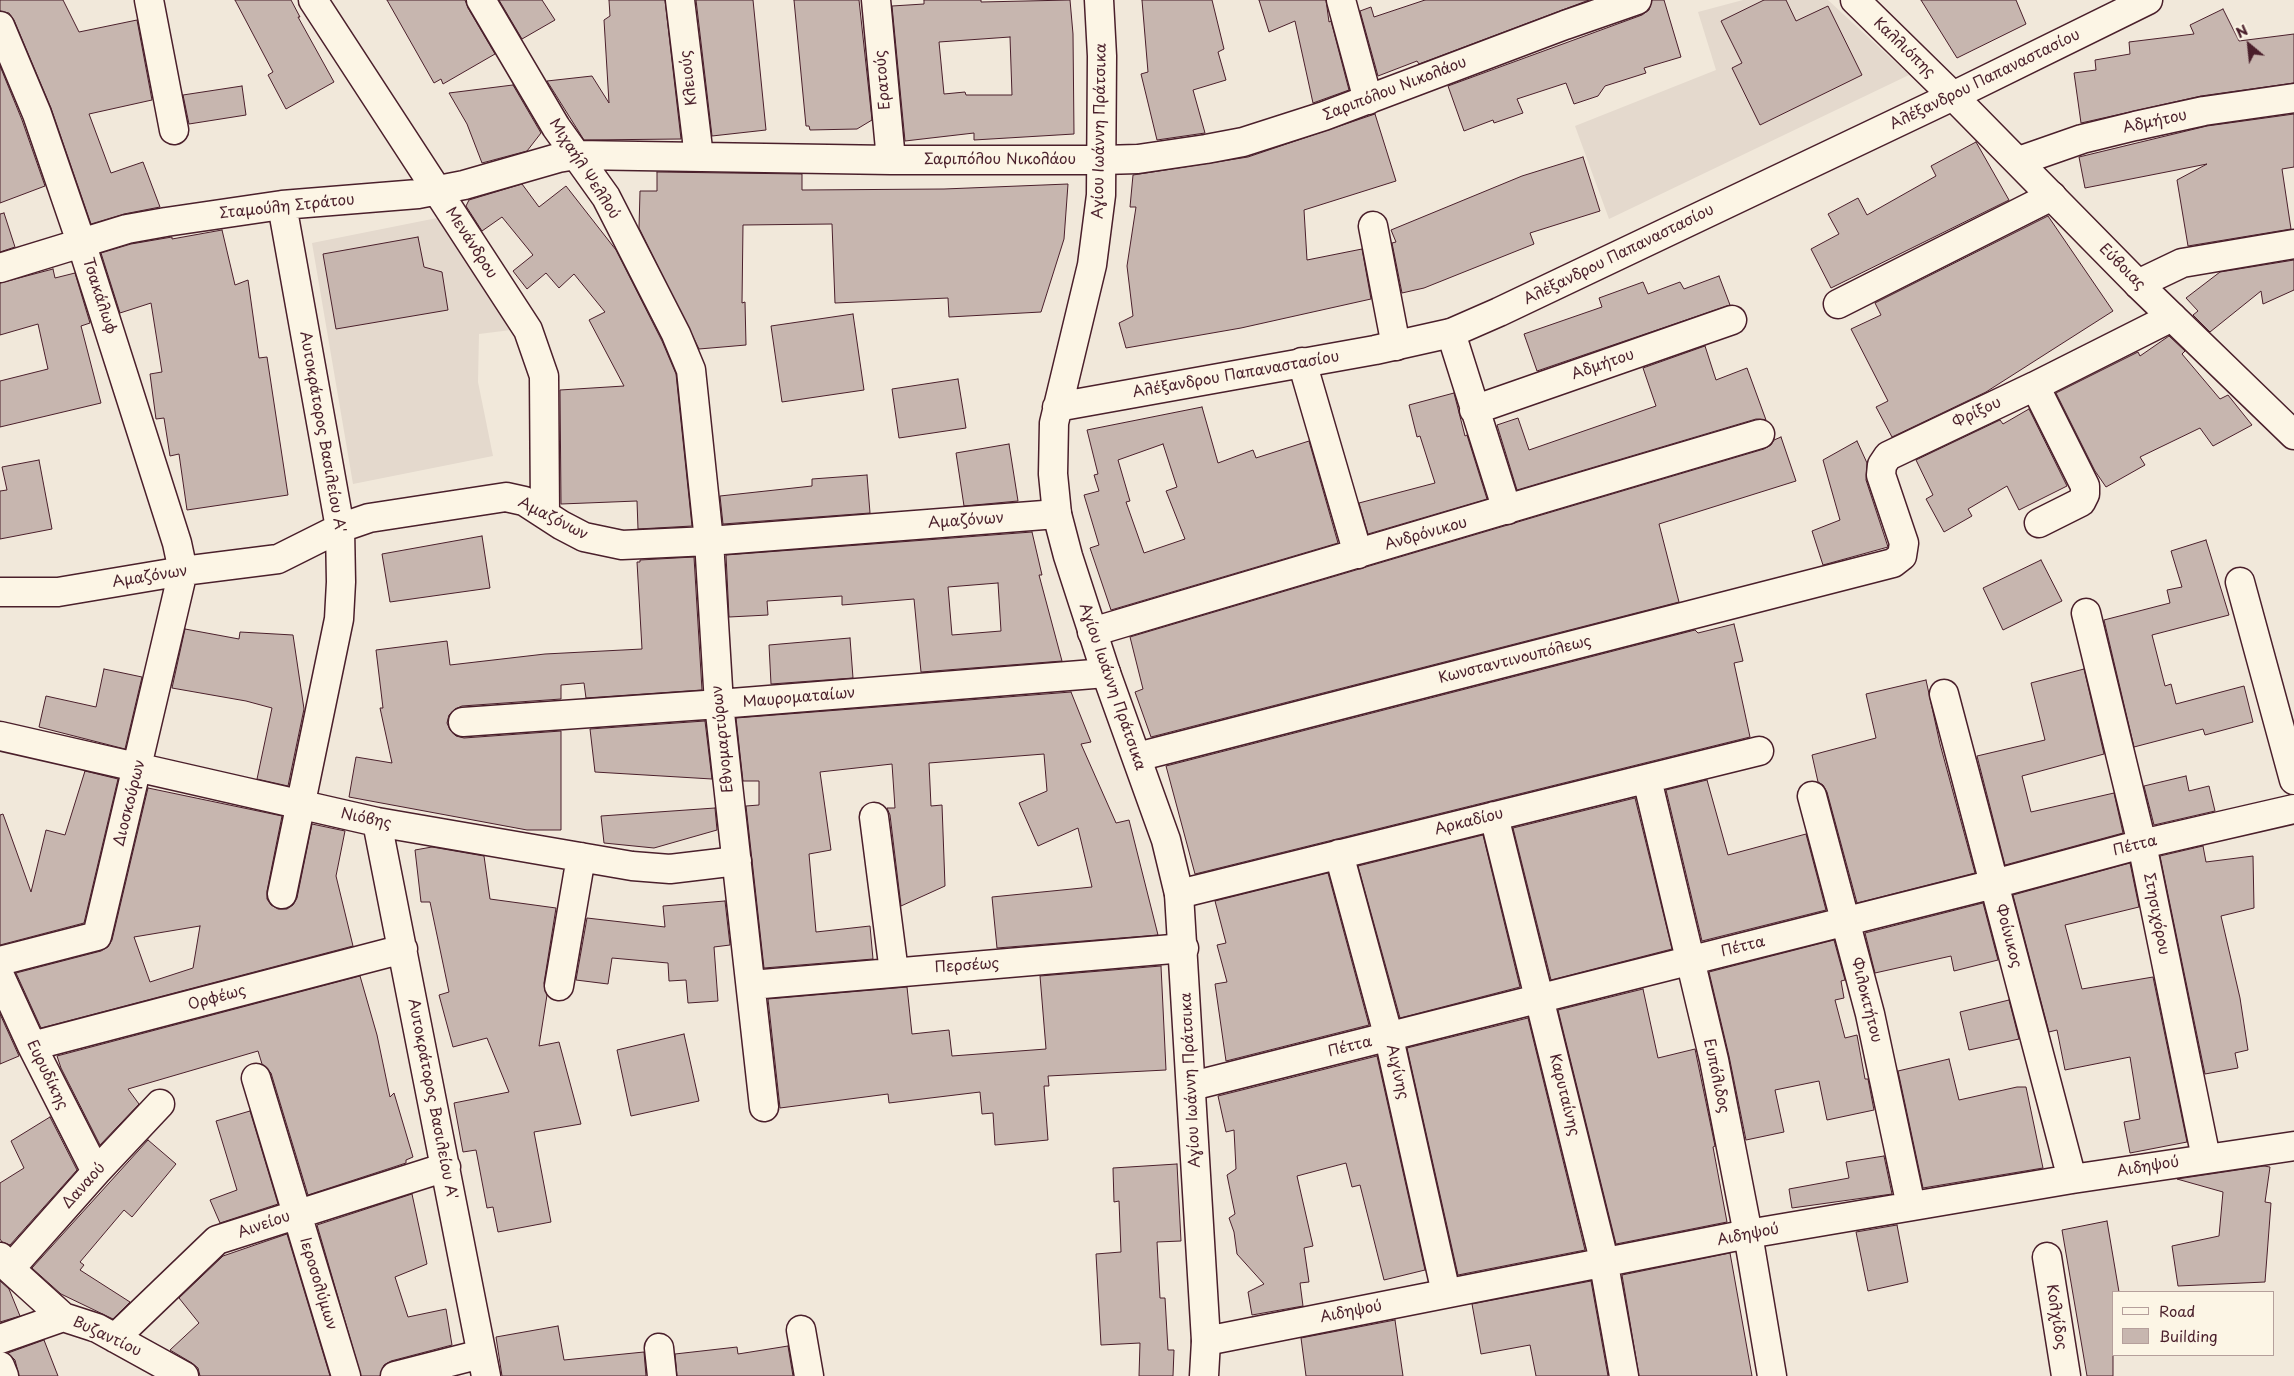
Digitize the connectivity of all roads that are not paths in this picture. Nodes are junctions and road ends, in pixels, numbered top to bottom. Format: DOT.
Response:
graph roads {
  1 [pos="149,0"];
  2 [pos="313,0"];
  3 [pos="481,0"];
  4 [pos="680,0"];
  5 [pos="876,0"];
  6 [pos="1099,0"];
  7 [pos="1341,0"];
  8 [pos="1637,0"];
  9 [pos="1855,0"];
  10 [pos="2148,0"];
  11 [pos="0,26"];
  12 [pos="1953,96"];
  13 [pos="2294,98"];
  14 [pos="1368,100"];
  15 [pos="174,130"];
  16 [pos="576,155"];
  17 [pos="699,157"];
  18 [pos="891,160"];
  19 [pos="1102,160"];
  20 [pos="2020,161"];
  21 [pos="437,191"];
  22 [pos="2052,196"];
  23 [pos="282,205"];
  24 [pos="1373,226"];
  25 [pos="81,242"];
  26 [pos="2294,244"];
  27 [pos="0,268"];
  28 [pos="2138,284"];
  29 [pos="1838,304"];
  30 [pos="2172,317"];
  31 [pos="1732,320"];
  32 [pos="1450,333"];
  33 [pos="1396,346"];
  34 [pos="1302,362"];
  35 [pos="691,370"];
  36 [pos="2035,386"];
  37 [pos="1057,407"];
  38 [pos="1474,410"];
  39 [pos="1760,434"];
  40 [pos="2294,435"];
  41 [pos="1507,510"];
  42 [pos="545,513"];
  43 [pos="1058,514"];
  44 [pos="2039,524"];
  45 [pos="340,528"];
  46 [pos="708,541"];
  47 [pos="1358,554"];
  48 [pos="1893,563"];
  49 [pos="183,571"];
  50 [pos="2240,582"];
  51 [pos="0,592"];
  52 [pos="2086,613"];
  53 [pos="1092,632"];
  54 [pos="1106,673"];
  55 [pos="1944,694"];
  56 [pos="718,704"];
  57 [pos="463,722"];
  58 [pos="0,736"];
  59 [pos="1759,752"];
  60 [pos="1137,757"];
  61 [pos="138,767"];
  62 [pos="1647,780"];
  63 [pos="2294,780"];
  64 [pos="1812,796"];
  65 [pos="301,804"];
  66 [pos="2294,809"];
  67 [pos="1494,816"];
  68 [pos="874,817"];
  69 [pos="376,822"];
  70 [pos="2142,844"];
  71 [pos="1340,854"];
  72 [pos="581,858"];
  73 [pos="737,861"];
  74 [pos="1994,884"];
  75 [pos="282,894"];
  76 [pos="1179,894"];
  77 [pos="1846,921"];
  78 [pos="1184,948"];
  79 [pos="403,949"];
  80 [pos="1691,960"];
  81 [pos="0,961"];
  82 [pos="894,972"];
  83 [pos="0,976"];
  84 [pos="751,985"];
  85 [pos="560,986"];
  86 [pos="1541,999"];
  87 [pos="1390,1038"];
  88 [pos="32,1046"];
  89 [pos="256,1078"];
  90 [pos="1192,1086"];
  91 [pos="160,1104"];
  92 [pos="764,1107"];
  93 [pos="2294,1146"];
  94 [pos="2206,1158"];
  95 [pos="446,1167"];
  96 [pos="96,1172"];
  97 [pos="2072,1179"];
  98 [pos="1911,1206"];
  99 [pos="297,1214"];
  100 [pos="1748,1234"];
  101 [pos="2046,1257"];
  102 [pos="5,1263"];
  103 [pos="1604,1263"];
  104 [pos="1446,1293"];
  105 [pos="63,1317"];
  106 [pos="801,1330"];
  107 [pos="115,1338"];
  108 [pos="0,1339"];
  109 [pos="1206,1341"];
  110 [pos="659,1348"];
  111 [pos="484,1365"];
  112 [pos="0,1366"];
  113 [pos="4,1376"];
  114 [pos="184,1376"];
  115 [pos="346,1376"];
  116 [pos="395,1376"];
  117 [pos="662,1376"];
  118 [pos="809,1376"];
  119 [pos="1204,1376"];
  120 [pos="1624,1376"];
  121 [pos="1772,1376"];
  122 [pos="2066,1376"];
  1 -- 15 [label="street"];
  2 -- 21 [label="street, Μενάνδρου"];
  3 -- 16 [label="street, Μιχαήλ Ψελλού"];
  4 -- 17 [label="street, Κλειούς"];
  5 -- 18 [label="street, Ερατούς"];
  6 -- 19 [label="street, Αγίου Ιωάννη Πράτσικα"];
  7 -- 14 [label="street"];
  8 -- 14 [label="street, Σαριπόλου Νικολάου"];
  9 -- 12 [label="street, Καλλιόπης"];
  10 -- 12 [label="street, Αλέξανδρου Παπαναστασίου"];
  11 -- 25 [label="street, Τσακάλωφ"];
  12 -- 20 [label="street, Εύβοιας"];
  12 -- 32 [label="street, Αλέξανδρου Παπαναστασίου"];
  13 -- 20 [label="street, Αδμήτου"];
  14 -- 19 [label="street, Σαριπόλου Νικολάου"];
  16 -- 17 [label="street, Σαριπόλου Νικολάου"];
  16 -- 21 [label="street, Σταμούλη Στράτου"];
  16 -- 35 [label="street, Μιχαήλ Ψελλού"];
  17 -- 18 [label="street, Σαριπόλου Νικολάου"];
  18 -- 19 [label="street, Σαριπόλου Νικολάου"];
  19 -- 37 [label="street, Αγίου Ιωάννη Πράτσικα"];
  20 -- 22 [label="street, Εύβοιας"];
  21 -- 23 [label="street, Σταμούλη Στράτου"];
  21 -- 42 [label="street, Μενάνδρου"];
  22 -- 28 [label="street, Εύβοιας"];
  22 -- 29 [label="street"];
  23 -- 25 [label="street, Σταμούλη Στράτου"];
  23 -- 45 [label="street, Αυτοκράτορος Βασιλείου A'"];
  24 -- 33 [label="street"];
  25 -- 27 [label="street, Σταμούλη Στράτου"];
  25 -- 49 [label="street, Τσακάλωφ"];
  26 -- 28 [label="street"];
  28 -- 30 [label="street, Εύβοιας"];
  30 -- 36 [label="street, Φρίξου"];
  30 -- 40 [label="street, Εύβοιας"];
  31 -- 38 [label="street, Αδμήτου"];
  32 -- 33 [label="street, Αλέξανδρου Παπαναστασίου"];
  32 -- 38 [label="street"];
  33 -- 34 [label="street, Αλέξανδρου Παπαναστασίου"];
  34 -- 37 [label="street, Αλέξανδρου Παπαναστασίου"];
  34 -- 47 [label="street"];
  35 -- 46 [label="street, Εθνομαρτύρων"];
  36 -- 44 [label="street"];
  36 -- 48 [label="street, Φρίξου"];
  37 -- 43 [label="street, Αγίου Ιωάννη Πράτσικα"];
  38 -- 41 [label="street"];
  39 -- 41 [label="street, Ανδρόνικου"];
  41 -- 47 [label="street, Ανδρόνικου"];
  42 -- 45 [label="street, Αμαζόνων"];
  42 -- 46 [label="street, Αμαζόνων"];
  43 -- 46 [label="street, Αμαζόνων"];
  43 -- 53 [label="street, Αγίου Ιωάννη Πράτσικα"];
  45 -- 49 [label="street, Αμαζόνων"];
  45 -- 65 [label="street, Αυτοκράτορος Βασιλείου A'"];
  46 -- 56 [label="street, Εθνομαρτύρων"];
  47 -- 53 [label="street, Ανδρόνικου"];
  48 -- 60 [label="street, Κωνσταντινουπόλεως"];
  49 -- 51 [label="street, Αμαζόνων"];
  49 -- 61 [label="street, Διοσκούρων"];
  50 -- 63 [label="street"];
  52 -- 70 [label="street, Στησιχόρου"];
  53 -- 54 [label="street, Αγίου Ιωάννη Πράτσικα"];
  54 -- 56 [label="street, Μαυροματαίων"];
  54 -- 60 [label="street, Αγίου Ιωάννη Πράτσικα"];
  55 -- 74 [label="street, Φοίνικος"];
  56 -- 57 [label="street, Μαυροματαίων"];
  56 -- 73 [label="street, Εθνομαρτύρων"];
  58 -- 61 [label="street, Νιόβης"];
  59 -- 62 [label="street, Αρκαδίου"];
  60 -- 76 [label="street, Αγίου Ιωάννη Πράτσικα"];
  61 -- 65 [label="street, Νιόβης"];
  61 -- 81 [label="street, Διοσκούρων"];
  62 -- 67 [label="street, Αρκαδίου"];
  62 -- 80 [label="street, Ευπόλιδος"];
  64 -- 77 [label="street, Φιλοκτήτου"];
  65 -- 69 [label="street, Νιόβης"];
  65 -- 75 [label="street, Αυτοκράτορος Βασιλείου A'"];
  66 -- 70 [label="street, Πέττα"];
  67 -- 71 [label="street, Αρκαδίου"];
  67 -- 86 [label="street, Καρυταίνης"];
  68 -- 82 [label="street"];
  69 -- 72 [label="street, Νιόβης"];
  69 -- 79 [label="street, Αυτοκράτορος Βασιλείου A'"];
  70 -- 74 [label="street, Πέττα"];
  70 -- 94 [label="street, Στησιχόρου"];
  71 -- 76 [label="street, Αρκαδίου"];
  71 -- 87 [label="street, Αιγίνης"];
  72 -- 73 [label="street, Νιόβης"];
  72 -- 85 [label="street"];
  73 -- 84 [label="street, Εθνομαρτύρων"];
  74 -- 77 [label="street, Πέττα"];
  74 -- 97 [label="street, Φοίνικος"];
  76 -- 78 [label="street, Αγίου Ιωάννη Πράτσικα"];
  77 -- 80 [label="street, Πέττα"];
  77 -- 98 [label="street, Φιλοκτήτου"];
  78 -- 82 [label="street, Περσέως"];
  78 -- 90 [label="street, Αγίου Ιωάννη Πράτσικα"];
  79 -- 88 [label="street, Ορφέως"];
  79 -- 95 [label="street, Αυτοκράτορος Βασιλείου A'"];
  80 -- 86 [label="street, Πέττα"];
  80 -- 100 [label="street, Ευπόλιδος"];
  82 -- 84 [label="street, Περσέως"];
  83 -- 88 [label="street, Ευρυδίκης"];
  84 -- 92 [label="street, Εθνομαρτύρων"];
  86 -- 87 [label="street, Πέττα"];
  86 -- 103 [label="street, Καρυταίνης"];
  87 -- 90 [label="street, Πέττα"];
  87 -- 104 [label="street, Αιγίνης"];
  88 -- 96 [label="street, Ευρυδίκης"];
  89 -- 99 [label="street, Ιεροσολύμων"];
  90 -- 109 [label="street, Αγίου Ιωάννη Πράτσικα"];
  91 -- 96 [label="street, Δαναού"];
  93 -- 94 [label="street, Αιδηψού"];
  94 -- 97 [label="street, Αιδηψού"];
  95 -- 99 [label="street, Αινείου"];
  95 -- 111 [label="street, Αυτοκράτορος Βασιλείου A'"];
  96 -- 102 [label="street, Δαναού"];
  97 -- 98 [label="street, Αιδηψού"];
  98 -- 100 [label="street, Αιδηψού"];
  99 -- 107 [label="street, Αινείου"];
  99 -- 115 [label="street, Ιεροσολύμων"];
  100 -- 103 [label="street, Αιδηψού"];
  100 -- 121 [label="street, Ευπόλιδος"];
  101 -- 122 [label="street, Κολχίδος"];
  102 -- 105 [label="street"];
  103 -- 104 [label="street, Αιδηψού"];
  103 -- 120 [label="street, Καρυταίνης"];
  104 -- 109 [label="street, Αιδηψού"];
  105 -- 107 [label="street, Βυζαντίου"];
  105 -- 108 [label="street, Βυζαντίου"];
  106 -- 118 [label="street"];
  107 -- 114 [label="street, Βυζαντίου"];
  109 -- 119 [label="street, Αγίου Ιωάννη Πράτσικα"];
  110 -- 117 [label="street"];
  111 -- 116 [label="street"];
  112 -- 113 [label="street"];
}
